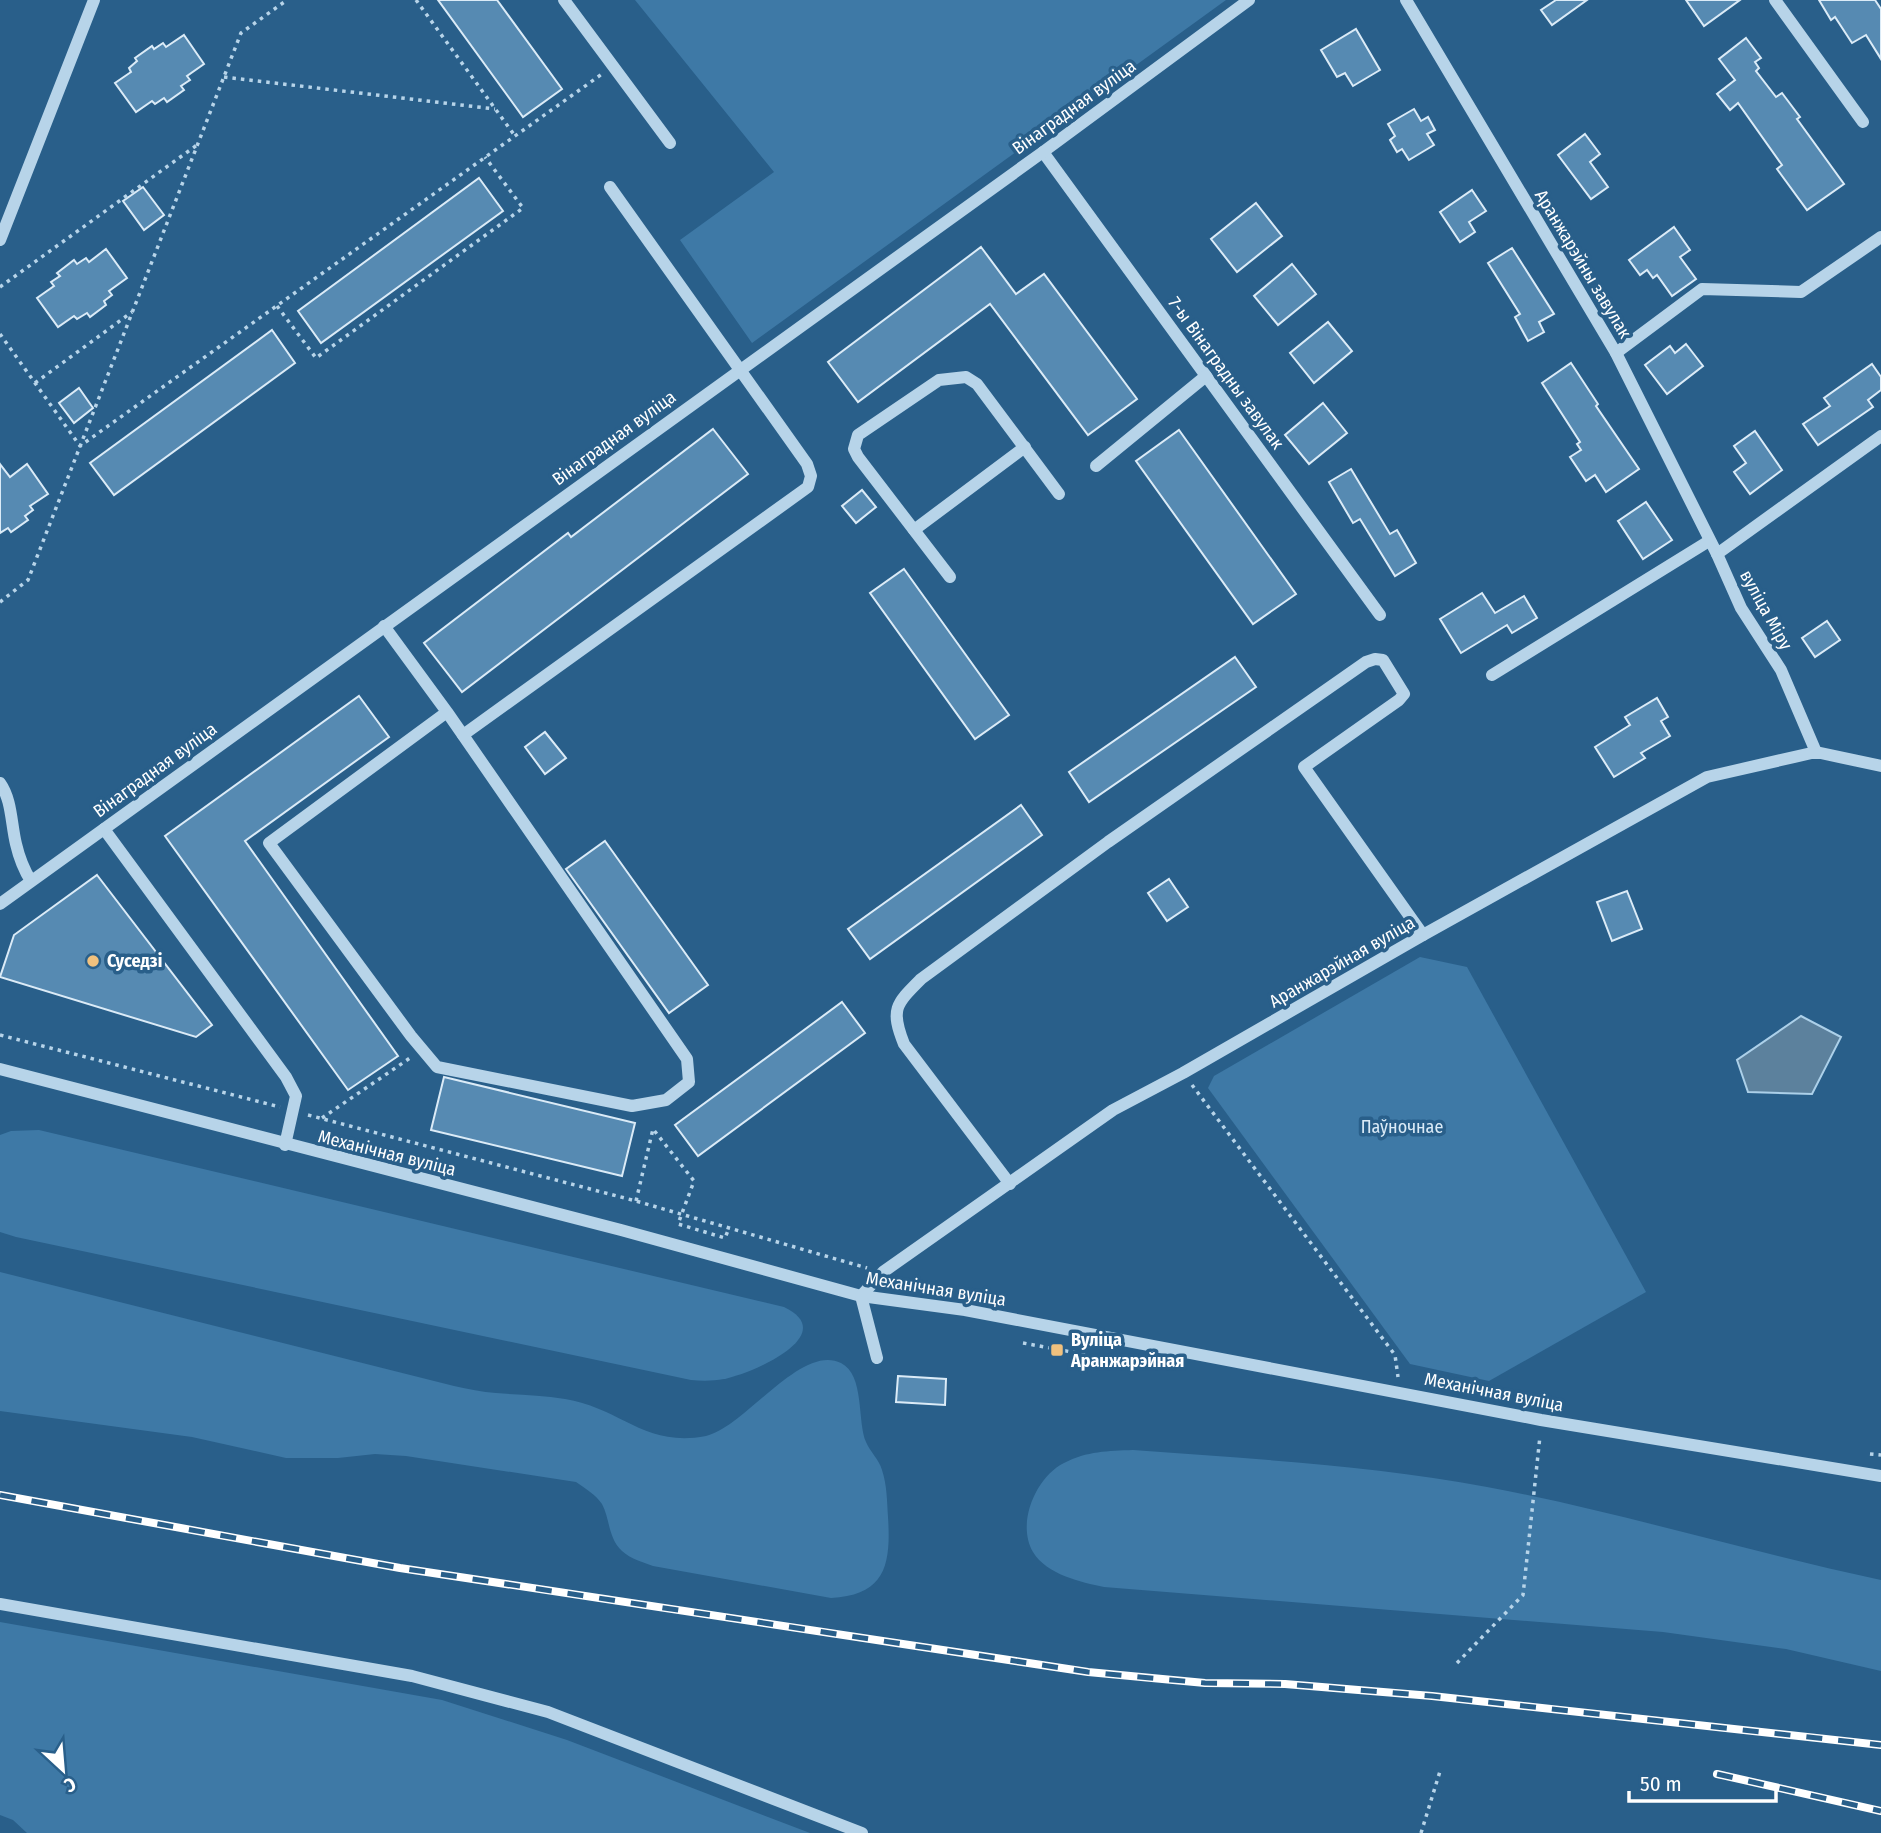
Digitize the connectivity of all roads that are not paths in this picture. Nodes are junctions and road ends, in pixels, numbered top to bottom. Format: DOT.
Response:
graph roads {
  1 [pos="93,0"];
  2 [pos="564,0"];
  3 [pos="1249,0"];
  4 [pos="1406,0"];
  5 [pos="1775,0"];
  6 [pos="1863,122"];
  7 [pos="670,143"];
  8 [pos="1043,152"];
  9 [pos="610,187"];
  10 [pos="1881,237"];
  11 [pos="0,240"];
  12 [pos="1616,353"];
  13 [pos="740,369"];
  14 [pos="1206,376"];
  15 [pos="1881,436"];
  16 [pos="1024,447"];
  17 [pos="1096,466"];
  18 [pos="1059,494"];
  19 [pos="914,530"];
  20 [pos="1709,541"];
  21 [pos="1717,554"];
  22 [pos="950,577"];
  23 [pos="1380,615"];
  24 [pos="384,626"];
  25 [pos="1492,675"];
  26 [pos="447,712"];
  27 [pos="463,735"];
  28 [pos="1815,752"];
  29 [pos="1881,766"];
  30 [pos="0,783"];
  31 [pos="104,829"];
  32 [pos="32,881"];
  33 [pos="0,904"];
  34 [pos="1423,935"];
  35 [pos="0,1069"];
  36 [pos="285,1145"];
  37 [pos="1010,1184"];
  38 [pos="861,1296"];
  39 [pos="877,1358"];
  40 [pos="1881,1476"];
  41 [pos="0,1604"];
  42 [pos="862,1833"];
  1 -- 11 [label="street"];
  2 -- 7 [label="street"];
  3 -- 8 [label="street, Вінаградная вуліца"];
  4 -- 12 [label="street, Аранжарэйны завулак"];
  5 -- 6 [label="street"];
  8 -- 13 [label="street, Вінаградная вуліца"];
  8 -- 14 [label="street, 7-ы Вінаградны завулак"];
  9 -- 13 [label="street"];
  10 -- 12 [label="street"];
  12 -- 20 [label="street, Аранжарэйны завулак"];
  13 -- 24 [label="street, Вінаградная вуліца"];
  13 -- 27 [label="street"];
  14 -- 17 [label="street"];
  14 -- 23 [label="street, 7-ы Вінаградны завулак"];
  15 -- 21 [label="street"];
  16 -- 18 [label="street"];
  16 -- 19 [label="street"];
  16 -- 19 [label="street"];
  19 -- 22 [label="street"];
  20 -- 21 [label="street, Аранжарэйны завулак"];
  20 -- 25 [label="street"];
  21 -- 28 [label="street, вуліца Міру"];
  24 -- 26 [label="street"];
  24 -- 31 [label="street, Вінаградная вуліца"];
  26 -- 27 [label="street"];
  26 -- 27 [label="street"];
  28 -- 29 [label="street, Аранжарэйная вуліца"];
  28 -- 34 [label="street, Аранжарэйная вуліца"];
  30 -- 32 [label="street"];
  31 -- 32 [label="street, Вінаградная вуліца"];
  31 -- 36 [label="street"];
  32 -- 33 [label="street, Вінаградная вуліца"];
  34 -- 37 [label="street, Аранжарэйная вуліца"];
  34 -- 37 [label="street"];
  35 -- 36 [label="street, Механічная вуліца"];
  36 -- 38 [label="street, Механічная вуліца"];
  37 -- 38 [label="street, Аранжарэйная вуліца"];
  38 -- 39 [label="street"];
  38 -- 40 [label="street, Механічная вуліца"];
  41 -- 42 [label="street"];
}
